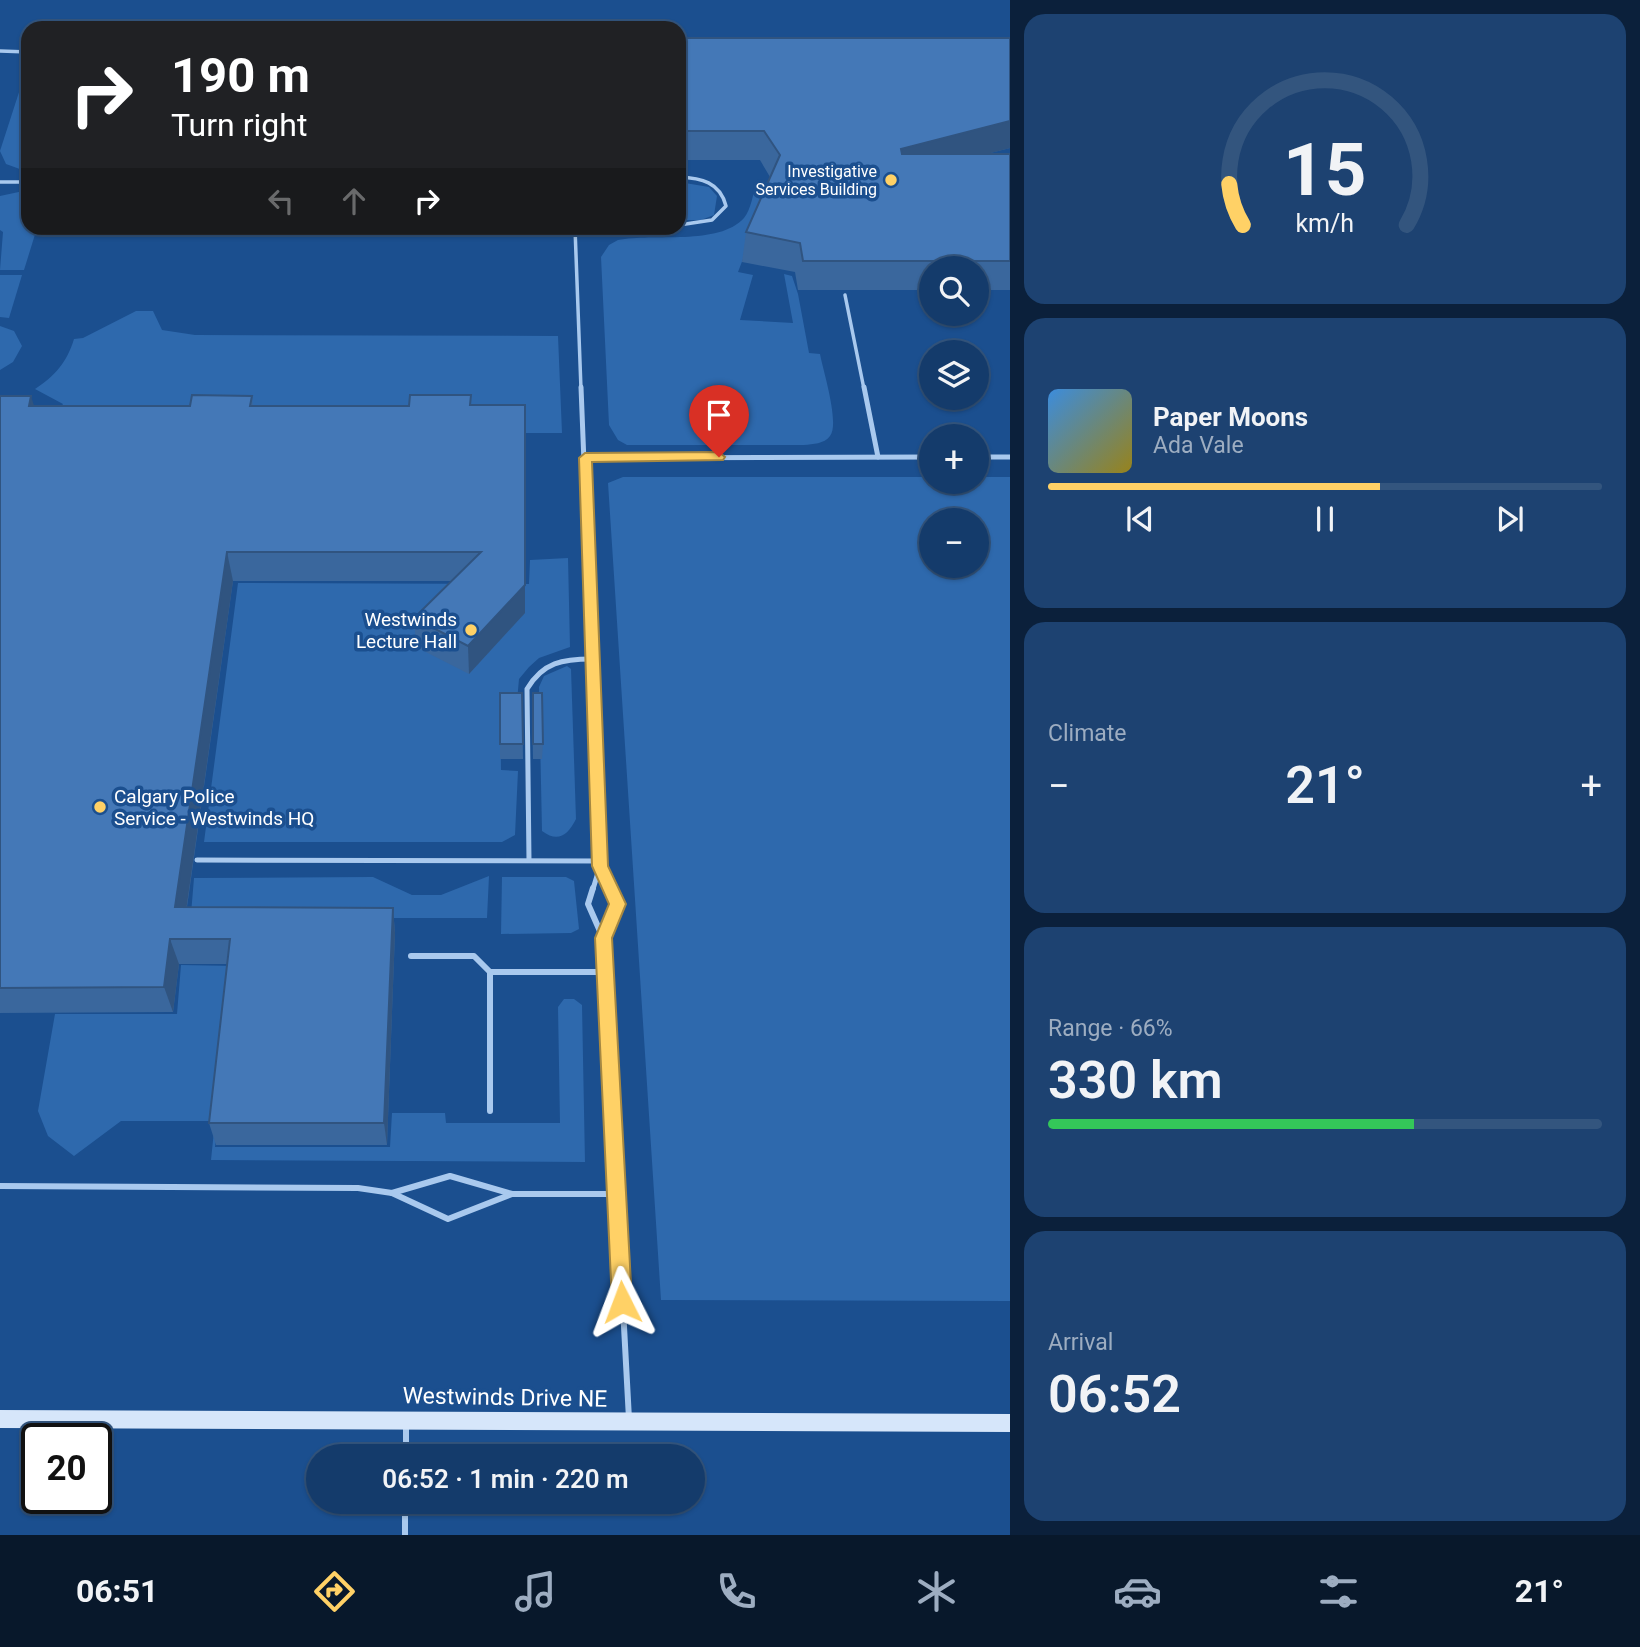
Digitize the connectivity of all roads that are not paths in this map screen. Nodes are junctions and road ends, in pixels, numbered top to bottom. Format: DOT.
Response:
graph roads {
  1 [pos="0,51"];
  2 [pos="21,52"];
  3 [pos="686,178"];
  4 [pos="0,182"];
  5 [pos="21,182"];
  6 [pos="686,224"];
  7 [pos="575,235"];
  8 [pos="845,295"];
  9 [pos="878,457"];
  10 [pos="919,457"];
  11 [pos="989,457"];
  12 [pos="1010,457"];
  13 [pos="585,458"];
  14 [pos="592,659"];
  15 [pos="197,860"];
  16 [pos="529,860"];
  17 [pos="600,863"];
  18 [pos="603,938"];
  19 [pos="411,956"];
  20 [pos="490,972"];
  21 [pos="605,972"];
  22 [pos="490,1111"];
  23 [pos="0,1186"];
  24 [pos="392,1193"];
  25 [pos="512,1194"];
  26 [pos="617,1194"];
  27 [pos="0,1419"];
  28 [pos="406,1420"];
  29 [pos="629,1423"];
  30 [pos="1010,1423"];
  31 [pos="406,1444"];
  32 [pos="405,1514"];
  33 [pos="405,1535"];
  1 -- 2 [label="lane"];
  3 -- 6 [label="lane"];
  4 -- 5 [label="lane"];
  7 -- 13 [label="lane"];
  8 -- 9 [label="lane"];
  9 -- 10 [label="lane"];
  9 -- 13 [label="lane"];
  11 -- 12 [label="lane"];
  13 -- 14 [label="lane"];
  14 -- 16 [label="lane"];
  14 -- 17 [label="lane"];
  15 -- 16 [label="lane"];
  16 -- 17 [label="lane"];
  17 -- 18 [label="lane"];
  17 -- 18 [label="lane"];
  18 -- 21 [label="lane"];
  19 -- 20 [label="lane"];
  20 -- 21 [label="lane"];
  20 -- 22 [label="lane"];
  21 -- 26 [label="lane"];
  23 -- 24 [label="lane"];
  24 -- 25 [label="lane"];
  24 -- 25 [label="lane"];
  25 -- 26 [label="lane"];
  26 -- 29 [label="lane"];
  27 -- 28 [label="street, Westwinds Drive NE"];
  28 -- 29 [label="street, Westwinds Drive NE"];
  28 -- 31 [label="lane"];
  29 -- 30 [label="street, Westwinds Drive NE"];
  32 -- 33 [label="lane"];
}
